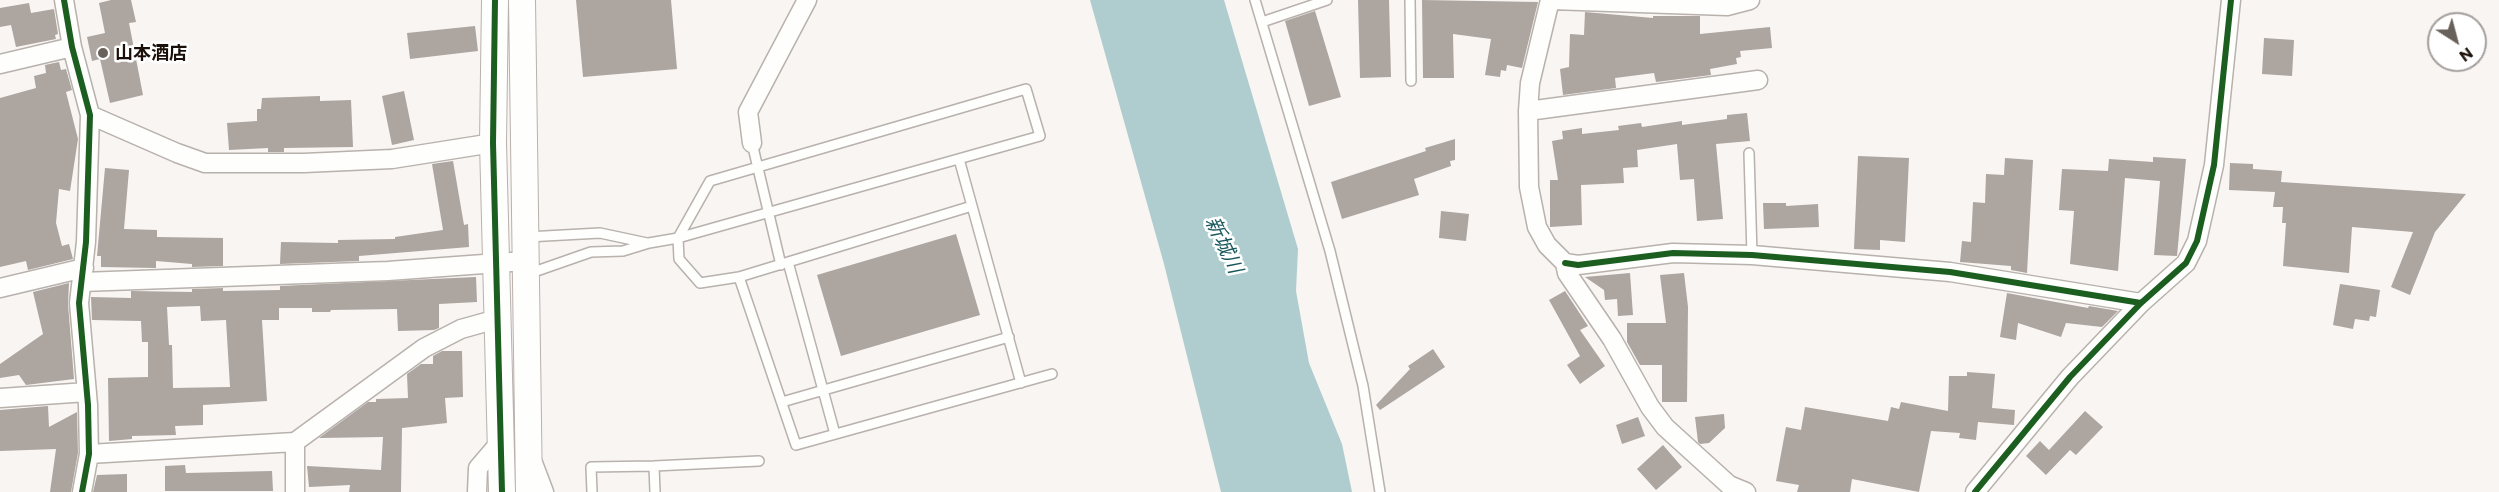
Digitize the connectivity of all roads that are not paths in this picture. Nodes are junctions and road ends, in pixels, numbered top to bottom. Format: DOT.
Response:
graph roads {
  1 [pos="64,0"];
  2 [pos="495,0"];
  3 [pos="522,0"];
  4 [pos="807,0"];
  5 [pos="1255,0"];
  6 [pos="1327,0"];
  7 [pos="1410,0"];
  8 [pos="1550,0"];
  9 [pos="1750,0"];
  10 [pos="2231,0"];
  11 [pos="1657,2"];
  12 [pos="1262,22"];
  13 [pos="72,47"];
  14 [pos="0,64"];
  15 [pos="1758,80"];
  16 [pos="1411,81"];
  17 [pos="1528,111"];
  18 [pos="90,115"];
  19 [pos="493,143"];
  20 [pos="752,143"];
  21 [pos="1749,153"];
  22 [pos="959,159"];
  23 [pos="758,168"];
  24 [pos="972,206"];
  25 [pos="769,214"];
  26 [pos="678,238"];
  27 [pos="649,243"];
  28 [pos="1752,255"];
  29 [pos="525,258"];
  30 [pos="496,263"];
  31 [pos="784,263"];
  32 [pos="1565,263"];
  33 [pos="83,275"];
  34 [pos="739,277"];
  35 [pos="0,288"];
  36 [pos="2141,303"];
  37 [pos="497,319"];
  38 [pos="1008,337"];
  39 [pos="1053,374"];
  40 [pos="1021,383"];
  41 [pos="824,390"];
  42 [pos="87,392"];
  43 [pos="0,398"];
  44 [pos="782,402"];
  45 [pos="836,434"];
  46 [pos="502,440"];
  47 [pos="295,442"];
  48 [pos="529,450"];
  49 [pos="89,454"];
  50 [pos="759,461"];
  51 [pos="654,466"];
  52 [pos="82,492"];
  53 [pos="295,492"];
  54 [pos="477,492"];
  55 [pos="502,492"];
  56 [pos="529,492"];
  57 [pos="544,492"];
  58 [pos="592,492"];
  59 [pos="655,492"];
  60 [pos="1380,492"];
  61 [pos="1746,492"];
  62 [pos="1975,492"];
  1 -- 13 [label="street"];
  2 -- 19 [label="street"];
  3 -- 29 [label="street"];
  4 -- 20 [label="street"];
  5 -- 12 [label="lane"];
  6 -- 12 [label="lane"];
  7 -- 16 [label="lane"];
  8 -- 11 [label="street"];
  8 -- 17 [label="street"];
  9 -- 11 [label="street"];
  10 -- 36 [label="street"];
  12 -- 60 [label="lane"];
  13 -- 14 [label="street"];
  13 -- 18 [label="street"];
  15 -- 17 [label="street"];
  17 -- 32 [label="street"];
  18 -- 19 [label="street"];
  18 -- 33 [label="street"];
  19 -- 30 [label="street"];
  20 -- 23 [label="lane"];
  21 -- 28 [label="lane"];
  22 -- 23 [label="lane"];
  22 -- 24 [label="lane"];
  22 -- 25 [label="lane"];
  23 -- 25 [label="lane"];
  23 -- 26 [label="lane"];
  24 -- 31 [label="lane"];
  24 -- 38 [label="lane"];
  25 -- 26 [label="lane"];
  25 -- 31 [label="lane"];
  26 -- 27 [label="lane"];
  26 -- 34 [label="lane"];
  27 -- 29 [label="lane"];
  27 -- 29 [label="lane"];
  28 -- 32 [label="street"];
  28 -- 36 [label="street"];
  29 -- 30 [label="street"];
  29 -- 48 [label="street"];
  30 -- 33 [label="street"];
  30 -- 37 [label="street"];
  31 -- 34 [label="lane"];
  31 -- 41 [label="lane"];
  32 -- 61 [label="street"];
  33 -- 35 [label="street"];
  33 -- 42 [label="street"];
  34 -- 44 [label="lane"];
  36 -- 62 [label="street"];
  37 -- 46 [label="street"];
  37 -- 47 [label="street"];
  38 -- 40 [label="lane"];
  38 -- 41 [label="lane"];
  39 -- 40 [label="lane"];
  40 -- 45 [label="lane"];
  41 -- 44 [label="lane"];
  41 -- 45 [label="lane"];
  42 -- 43 [label="street"];
  42 -- 49 [label="street"];
  44 -- 45 [label="lane"];
  46 -- 54 [label="street"];
  46 -- 55 [label="street"];
  47 -- 49 [label="street"];
  47 -- 53 [label="street"];
  48 -- 56 [label="street"];
  48 -- 57 [label="street"];
  49 -- 52 [label="street"];
  50 -- 51 [label="lane"];
  51 -- 58 [label="lane"];
  51 -- 59 [label="lane"];
}
